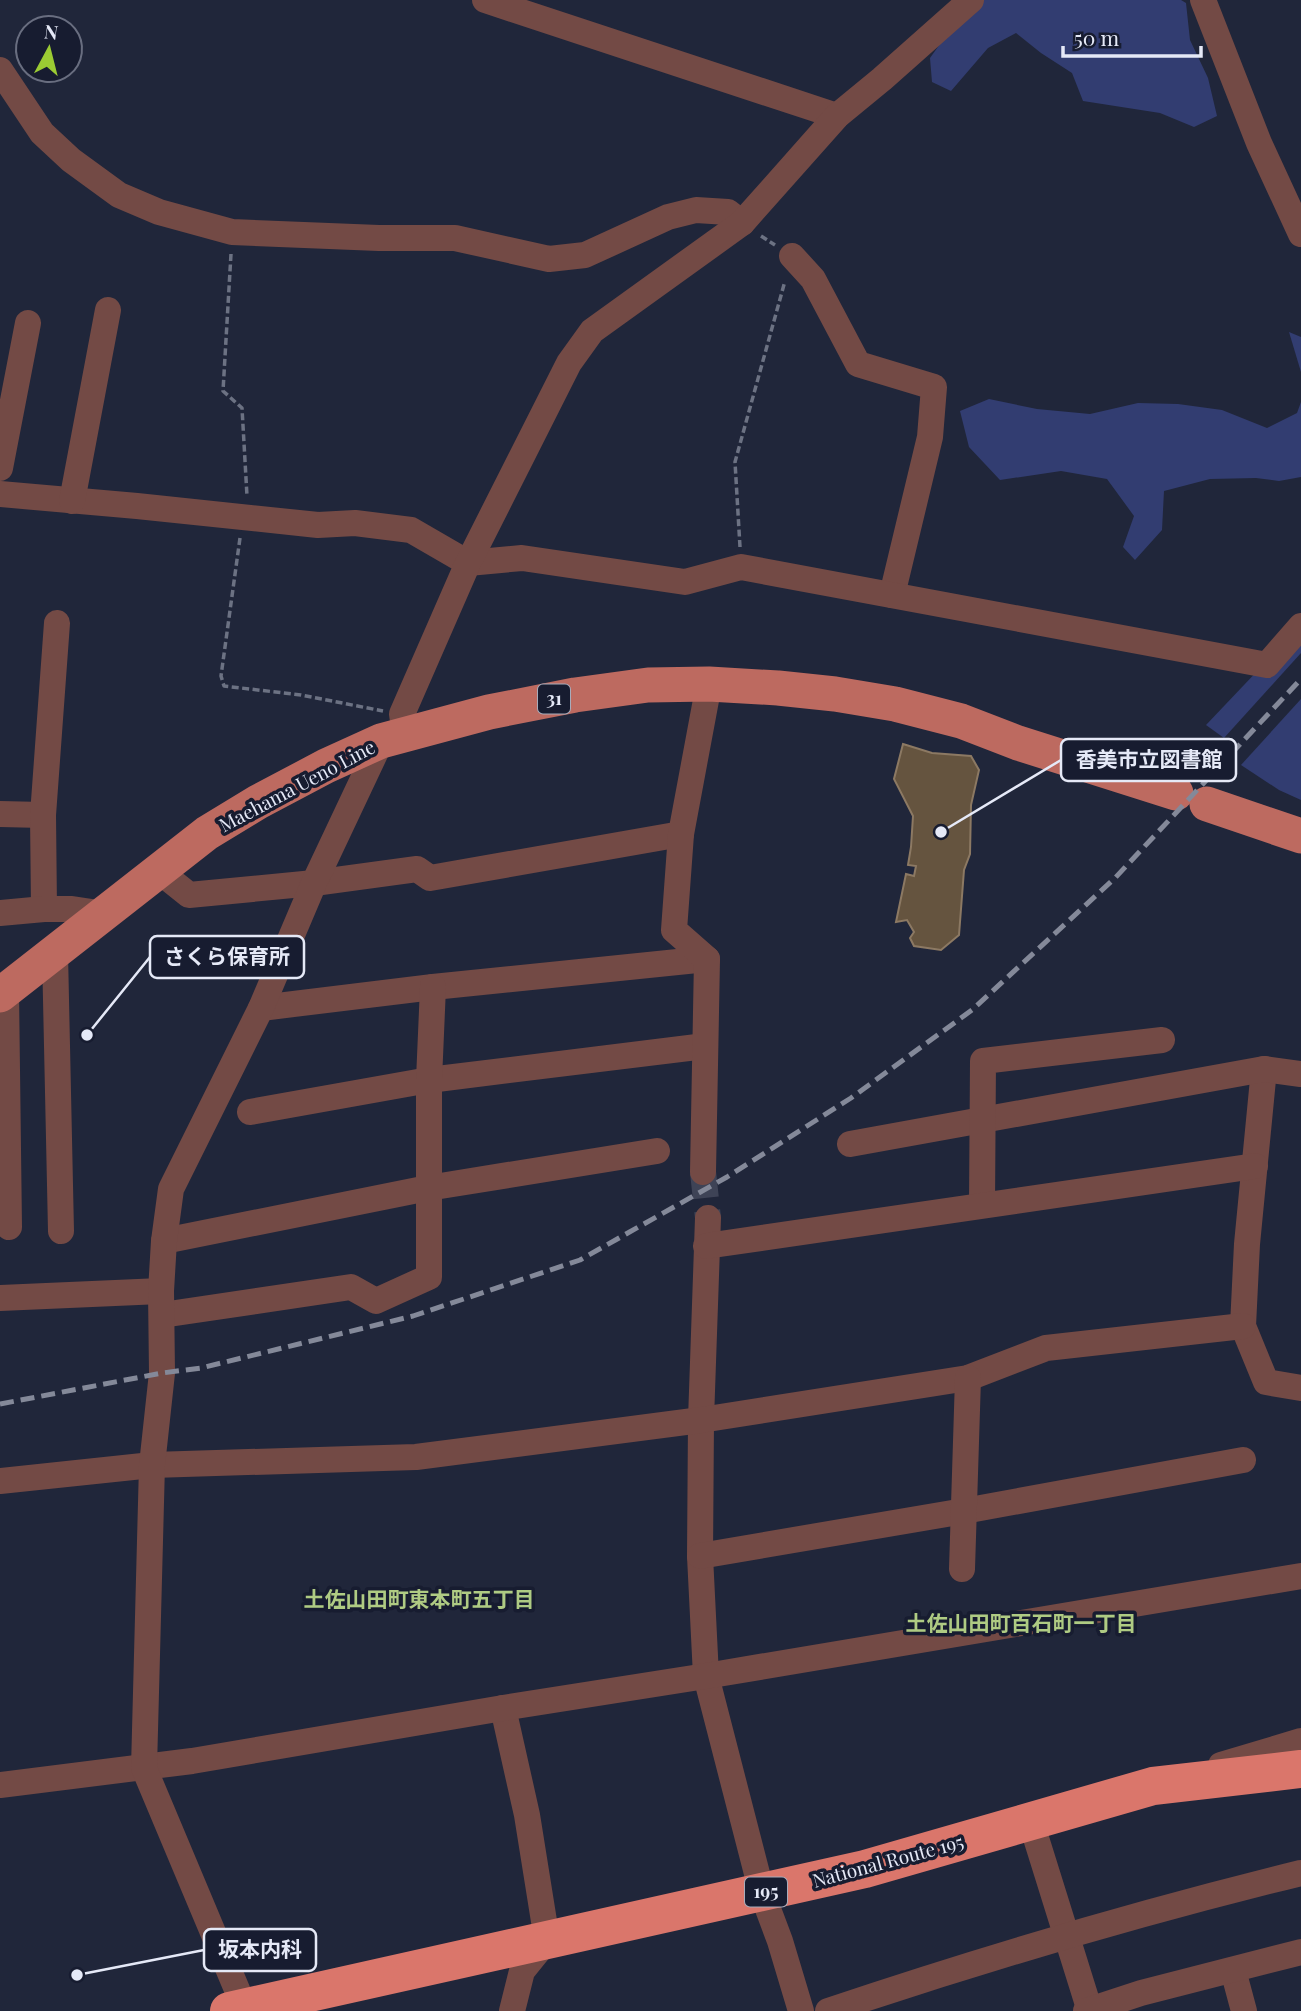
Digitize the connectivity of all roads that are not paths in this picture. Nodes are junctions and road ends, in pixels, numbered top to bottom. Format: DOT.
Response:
graph roads {
  1 [pos="485,0"];
  2 [pos="971,0"];
  3 [pos="1203,0"];
  4 [pos="0,71"];
  5 [pos="837,116"];
  6 [pos="742,223"];
  7 [pos="1301,234"];
  8 [pos="792,256"];
  9 [pos="108,310"];
  10 [pos="28,323"];
  11 [pos="0,468"];
  12 [pos="0,494"];
  13 [pos="72,501"];
  14 [pos="468,563"];
  15 [pos="892,595"];
  16 [pos="57,623"];
  17 [pos="1301,626"];
  18 [pos="709,684"];
  19 [pos="396,730"];
  20 [pos="0,814"];
  21 [pos="43,815"];
  22 [pos="681,835"];
  23 [pos="1301,836"];
  24 [pos="159,871"];
  25 [pos="314,883"];
  26 [pos="44,909"];
  27 [pos="0,913"];
  28 [pos="106,914"];
  29 [pos="55,953"];
  30 [pos="707,959"];
  31 [pos="432,987"];
  32 [pos="3,993"];
  33 [pos="261,1008"];
  34 [pos="1162,1040"];
  35 [pos="705,1046"];
  36 [pos="1264,1069"];
  37 [pos="1301,1074"];
  38 [pos="429,1080"];
  39 [pos="250,1112"];
  40 [pos="982,1120"];
  41 [pos="850,1144"];
  42 [pos="657,1151"];
  43 [pos="1255,1166"];
  44 [pos="703,1172"];
  45 [pos="428,1188"];
  46 [pos="982,1205"];
  47 [pos="708,1218"];
  48 [pos="9,1227"];
  49 [pos="61,1231"];
  50 [pos="164,1241"];
  51 [pos="706,1245"];
  52 [pos="0,1298"];
  53 [pos="161,1303"];
  54 [pos="1243,1326"];
  55 [pos="968,1378"];
  56 [pos="1301,1388"];
  57 [pos="701,1420"];
  58 [pos="1243,1460"];
  59 [pos="152,1465"];
  60 [pos="0,1481"];
  61 [pos="964,1511"];
  62 [pos="699,1556"];
  63 [pos="962,1569"];
  64 [pos="1301,1576"];
  65 [pos="706,1676"];
  66 [pos="503,1707"];
  67 [pos="1301,1741"];
  68 [pos="144,1768"];
  69 [pos="1301,1769"];
  70 [pos="0,1785"];
  71 [pos="1153,1786"];
  72 [pos="1031,1822"];
  73 [pos="1301,1873"];
  74 [pos="762,1893"];
  75 [pos="1067,1937"];
  76 [pos="547,1940"];
  77 [pos="1301,1952"];
  78 [pos="1233,1970"];
  79 [pos="1124,2005"];
  80 [pos="240,2010"];
  81 [pos="1088,2010"];
  82 [pos="512,2011"];
  83 [pos="801,2011"];
  84 [pos="828,2011"];
  85 [pos="1244,2011"];
  1 -- 5 [label="street"];
  2 -- 5 [label="street"];
  3 -- 7 [label="street"];
  4 -- 6 [label="street"];
  5 -- 6 [label="street"];
  6 -- 14 [label="street"];
  8 -- 15 [label="street"];
  9 -- 13 [label="street"];
  10 -- 11 [label="street"];
  12 -- 13 [label="street"];
  13 -- 14 [label="street"];
  14 -- 15 [label="street"];
  14 -- 19 [label="street"];
  15 -- 17 [label="street"];
  16 -- 21 [label="street"];
  18 -- 19 [label="main road, Maehama Ueno Line / 31"];
  18 -- 22 [label="street"];
  18 -- 23 [label="main road, Maehama Ueno Line / 31"];
  19 -- 24 [label="main road, Maehama Ueno Line / 31"];
  19 -- 25 [label="street"];
  20 -- 21 [label="street"];
  21 -- 26 [label="street"];
  22 -- 25 [label="street"];
  22 -- 30 [label="street"];
  24 -- 25 [label="street"];
  24 -- 28 [label="main road, Maehama Ueno Line / 31"];
  25 -- 33 [label="street"];
  26 -- 27 [label="street"];
  26 -- 28 [label="street"];
  28 -- 29 [label="main road, Maehama Ueno Line / 31"];
  29 -- 32 [label="main road, Maehama Ueno Line / 31"];
  29 -- 49 [label="street"];
  30 -- 31 [label="street"];
  30 -- 35 [label="street"];
  31 -- 33 [label="street"];
  31 -- 38 [label="street"];
  32 -- 48 [label="street"];
  33 -- 50 [label="street"];
  34 -- 40 [label="street"];
  35 -- 38 [label="street"];
  35 -- 44 [label="street"];
  36 -- 37 [label="street"];
  36 -- 40 [label="street"];
  36 -- 43 [label="street"];
  38 -- 39 [label="street"];
  38 -- 45 [label="street"];
  40 -- 41 [label="street"];
  40 -- 46 [label="street"];
  42 -- 45 [label="street"];
  43 -- 46 [label="street"];
  43 -- 54 [label="street"];
  45 -- 50 [label="street"];
  45 -- 53 [label="street"];
  46 -- 51 [label="street"];
  47 -- 51 [label="street"];
  50 -- 53 [label="street"];
  51 -- 57 [label="street"];
  52 -- 53 [label="street"];
  53 -- 59 [label="street"];
  54 -- 55 [label="street"];
  54 -- 56 [label="street"];
  55 -- 57 [label="street"];
  55 -- 61 [label="street"];
  57 -- 59 [label="street"];
  57 -- 62 [label="street"];
  58 -- 61 [label="street"];
  59 -- 60 [label="street"];
  59 -- 68 [label="street"];
  61 -- 62 [label="street"];
  61 -- 63 [label="street"];
  62 -- 65 [label="street"];
  64 -- 65 [label="street"];
  65 -- 66 [label="street"];
  65 -- 74 [label="street"];
  66 -- 68 [label="street"];
  66 -- 76 [label="street"];
  67 -- 71 [label="street"];
  68 -- 70 [label="street"];
  68 -- 80 [label="street"];
  69 -- 71 [label="highway, National Route 195 / 195"];
  71 -- 72 [label="highway, National Route 195 / 195"];
  72 -- 74 [label="highway, National Route 195 / 195"];
  72 -- 75 [label="street"];
  73 -- 75 [label="street"];
  74 -- 76 [label="highway, National Route 195 / 195"];
  74 -- 83 [label="street"];
  75 -- 81 [label="street"];
  75 -- 84 [label="street"];
  76 -- 80 [label="highway, National Route 195 / 195"];
  76 -- 82 [label="street"];
  77 -- 78 [label="street"];
  78 -- 79 [label="street"];
  78 -- 85 [label="street"];
  79 -- 81 [label="street"];
}
